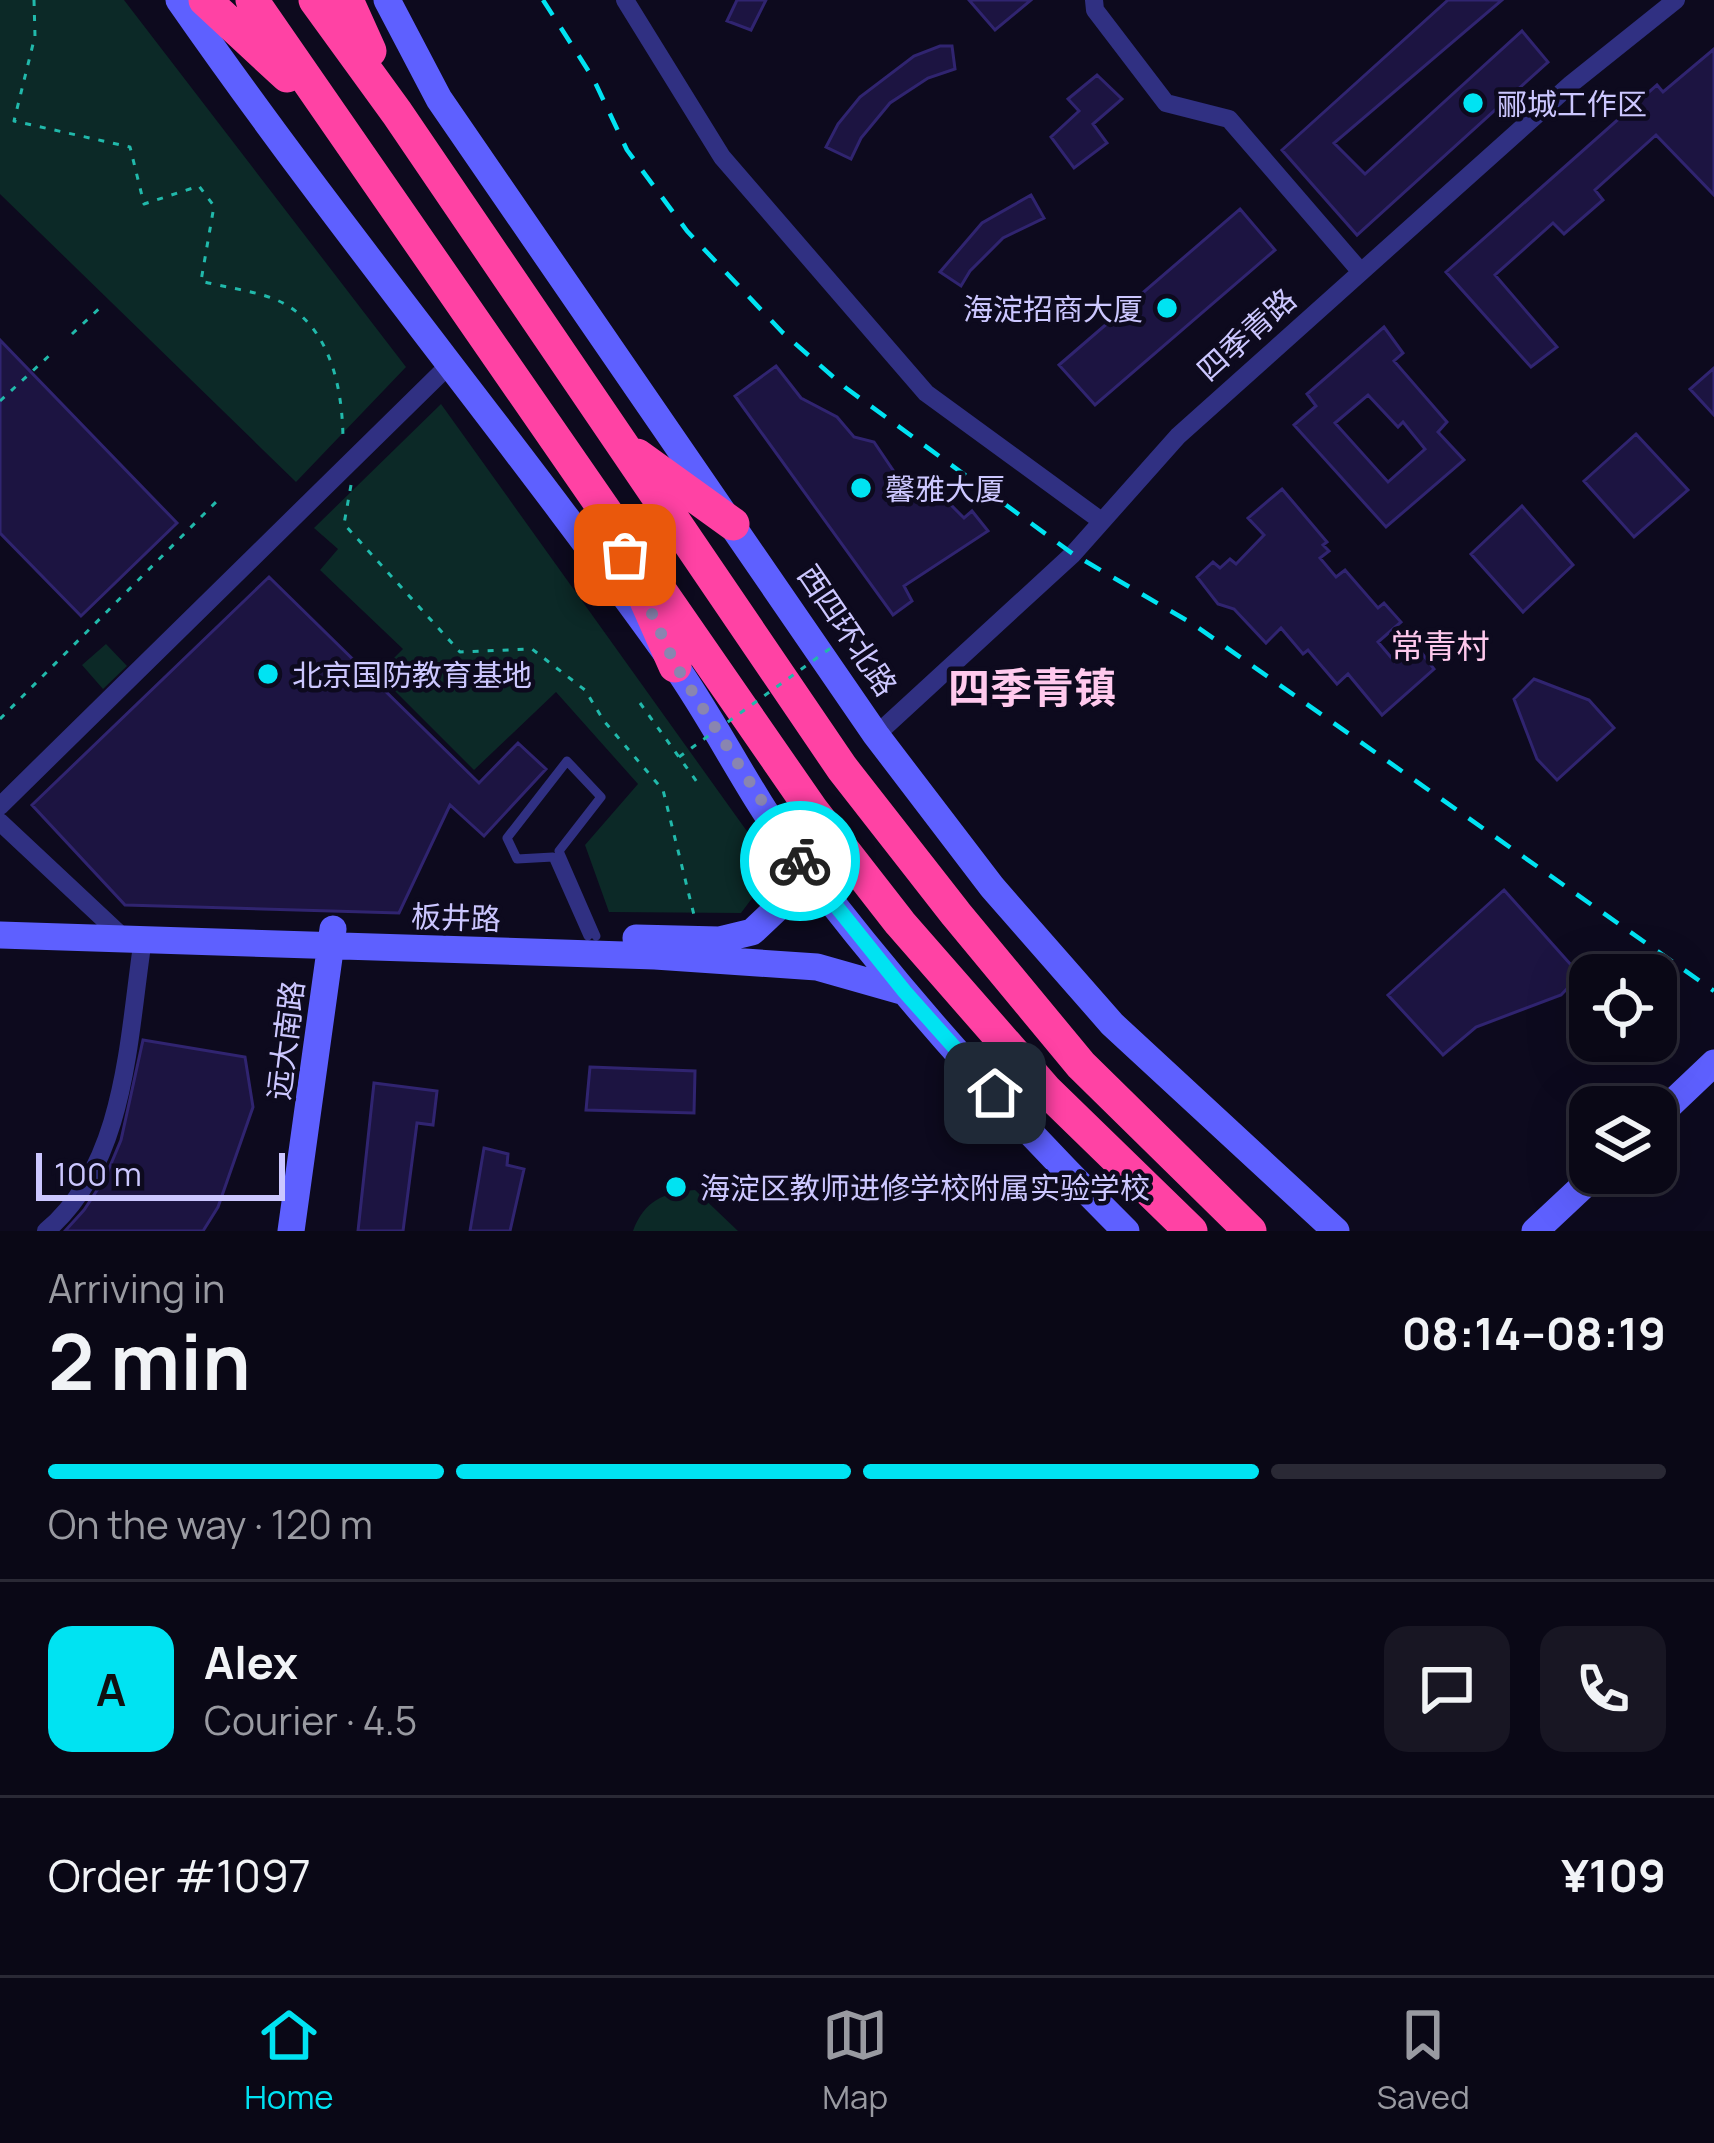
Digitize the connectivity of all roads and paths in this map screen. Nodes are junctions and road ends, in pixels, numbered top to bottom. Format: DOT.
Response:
graph roads {
  1 [pos="34,0"];
  2 [pos="179,0"];
  3 [pos="205,0"];
  4 [pos="252,0"];
  5 [pos="315,0"];
  6 [pos="347,0"];
  7 [pos="387,0"];
  8 [pos="625,0"];
  9 [pos="1094,0"];
  10 [pos="1676,0"];
  11 [pos="397,113"];
  12 [pos="339,124"];
  13 [pos="1361,272"];
  14 [pos="104,304"];
  15 [pos="72,334"];
  16 [pos="52,353"];
  17 [pos="448,366"];
  18 [pos="0,401"];
  19 [pos="617,441"];
  20 [pos="343,470"];
  21 [pos="219,499"];
  22 [pos="608,518"];
  23 [pos="1100,520"];
  24 [pos="733,524"];
  25 [pos="819,600"];
  26 [pos="846,637"];
  27 [pos="676,666"];
  28 [pos="882,685"];
  29 [pos="640,703"];
  30 [pos="0,719"];
  31 [pos="876,735"];
  32 [pos="679,757"];
  33 [pos="697,782"];
  34 [pos="0,806"];
  35 [pos="0,822"];
  36 [pos="793,852"];
  37 [pos="0,919"];
  38 [pos="696,922"];
  39 [pos="126,933"];
  40 [pos="0,935"];
  41 [pos="592,936"];
  42 [pos="332,937"];
  43 [pos="905,992"];
  44 [pos="1714,1063"];
  45 [pos="1677,1098"];
  46 [pos="1575,1194"];
  47 [pos="46,1231"];
  48 [pos="291,1231"];
  49 [pos="1126,1231"];
  50 [pos="1191,1231"];
  51 [pos="1250,1231"];
  52 [pos="1336,1231"];
  53 [pos="1535,1231"];
  1 -- 20 [label="path"];
  2 -- 17 [label="street"];
  3 -- 12 [label="highway"];
  4 -- 12 [label="highway"];
  5 -- 11 [label="highway"];
  6 -- 11 [label="highway"];
  7 -- 24 [label="street, 西四环北路"];
  8 -- 23 [label="street"];
  9 -- 13 [label="street"];
  10 -- 13 [label="street, 四季青路"];
  11 -- 19 [label="highway"];
  12 -- 22 [label="highway"];
  13 -- 23 [label="street, 四季青路"];
  14 -- 15 [label="path"];
  16 -- 18 [label="path"];
  17 -- 20 [label="street"];
  17 -- 27 [label="street"];
  19 -- 24 [label="highway"];
  19 -- 51 [label="highway"];
  20 -- 34 [label="street"];
  20 -- 38 [label="path"];
  21 -- 30 [label="path"];
  22 -- 27 [label="highway"];
  22 -- 50 [label="highway"];
  23 -- 31 [label="street, 四季青路"];
  24 -- 31 [label="street, 西四环北路"];
  25 -- 26 [label="path"];
  26 -- 28 [label="path"];
  26 -- 32 [label="path, bridge"];
  27 -- 36 [label="street"];
  29 -- 32 [label="path"];
  31 -- 52 [label="street, 西四环北路"];
  32 -- 33 [label="path"];
  35 -- 39 [label="street"];
  36 -- 41 [label="street"];
  36 -- 43 [label="street"];
  37 -- 39 [label="street"];
  39 -- 40 [label="street"];
  39 -- 42 [label="street"];
  39 -- 47 [label="street"];
  41 -- 41 [label="lane"];
  41 -- 42 [label="street"];
  42 -- 43 [label="street, 板井路"];
  42 -- 48 [label="street, 远大南路"];
  43 -- 49 [label="street"];
  44 -- 45 [label="street"];
  46 -- 53 [label="street"];
}
